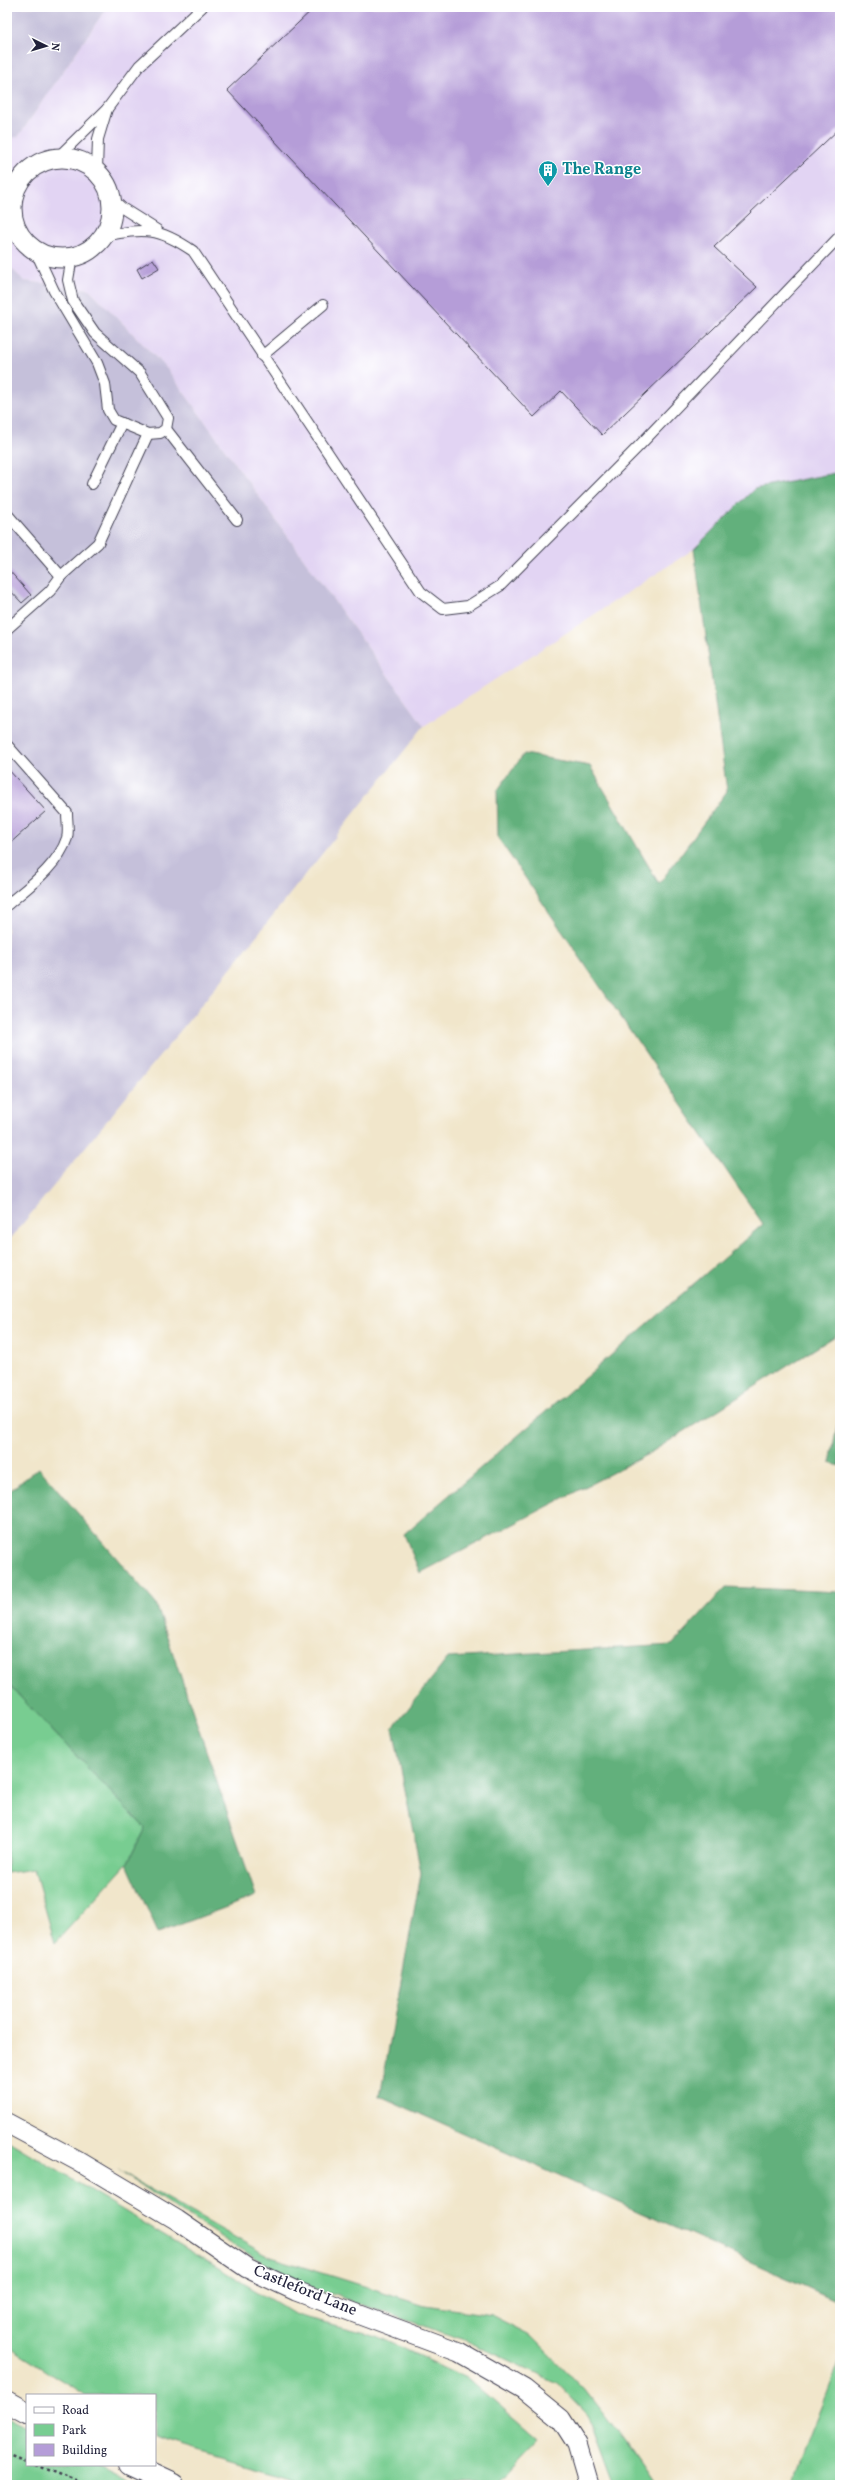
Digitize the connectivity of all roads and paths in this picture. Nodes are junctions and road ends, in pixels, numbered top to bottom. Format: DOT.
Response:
graph roads {
  1 [pos="202,7"];
  2 [pos="107,109"];
  3 [pos="58,158"];
  4 [pos="32,167"];
  5 [pos="97,170"];
  6 [pos="7,175"];
  7 [pos="112,200"];
  8 [pos="11,223"];
  9 [pos="161,232"];
  10 [pos="104,236"];
  11 [pos="840,236"];
  12 [pos="35,250"];
  13 [pos="72,257"];
  14 [pos="323,305"];
  15 [pos="262,356"];
  16 [pos="122,423"];
  17 [pos="166,429"];
  18 [pos="148,434"];
  19 [pos="92,484"];
  20 [pos="7,514"];
  21 [pos="237,520"];
  22 [pos="61,576"];
  23 [pos="7,629"];
  24 [pos="7,745"];
  25 [pos="7,905"];
  26 [pos="7,2123"];
  27 [pos="7,2402"];
  28 [pos="26,2412"];
  29 [pos="7,2454"];
  30 [pos="26,2462"];
  31 [pos="39,2466"];
  32 [pos="132,2466"];
  33 [pos="584,2480"];
  34 [pos="87,2485"];
  35 [pos="172,2485"];
  1 -- 2 [label="lane"];
  2 -- 3 [label="lane"];
  2 -- 5 [label="lane"];
  3 -- 4 [label="street"];
  3 -- 5 [label="street"];
  4 -- 6 [label="street"];
  4 -- 8 [label="street"];
  5 -- 7 [label="street"];
  7 -- 9 [label="lane"];
  7 -- 10 [label="street"];
  8 -- 12 [label="street"];
  9 -- 10 [label="lane"];
  9 -- 15 [label="lane"];
  10 -- 13 [label="street"];
  11 -- 15 [label="lane"];
  12 -- 13 [label="street"];
  12 -- 16 [label="lane"];
  13 -- 17 [label="lane"];
  14 -- 15 [label="lane"];
  16 -- 18 [label="lane"];
  16 -- 19 [label="lane"];
  17 -- 18 [label="lane"];
  17 -- 21 [label="lane"];
  18 -- 22 [label="lane"];
  20 -- 22 [label="lane"];
  22 -- 23 [label="lane"];
  24 -- 25 [label="lane"];
  26 -- 33 [label="street, Castleford Lane"];
  27 -- 28 [label="main road"];
  29 -- 30 [label="path"];
  31 -- 34 [label="path"];
  32 -- 35 [label="main road"];
}
